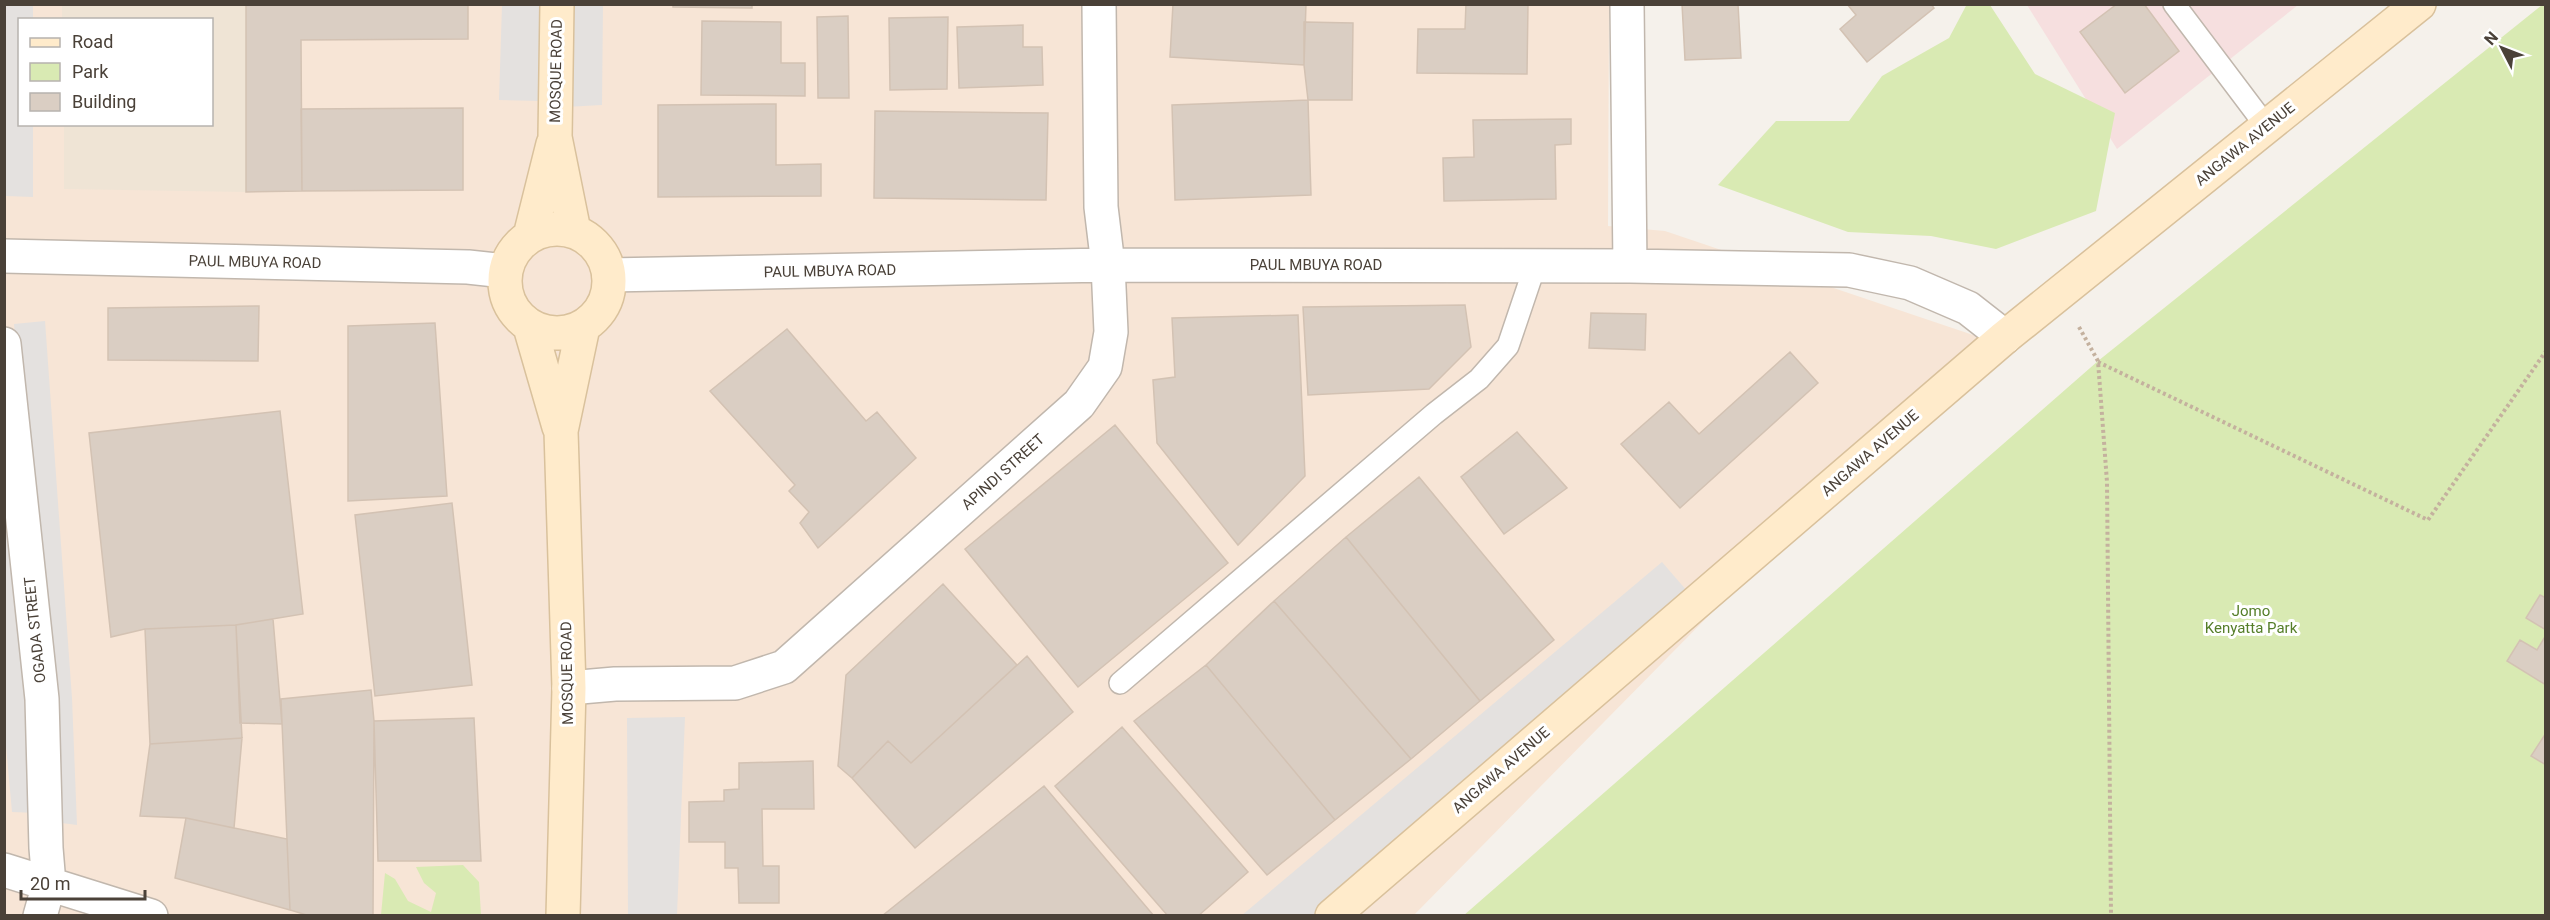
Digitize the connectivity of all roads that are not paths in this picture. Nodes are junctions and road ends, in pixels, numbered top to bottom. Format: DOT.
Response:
graph roads {
  1 [pos="556,4"];
  2 [pos="1099,4"];
  3 [pos="1628,4"];
  4 [pos="2174,4"];
  5 [pos="2419,4"];
  6 [pos="2266,126"];
  7 [pos="555,137"];
  8 [pos="574,231"];
  9 [pos="530,236"];
  10 [pos="4,256"];
  11 [pos="1108,265"];
  12 [pos="1535,266"];
  13 [pos="1630,266"];
  14 [pos="505,271"];
  15 [pos="609,275"];
  16 [pos="530,327"];
  17 [pos="583,327"];
  18 [pos="2005,338"];
  19 [pos="4,344"];
  20 [pos="561,431"];
  21 [pos="1120,683"];
  22 [pos="569,688"];
  23 [pos="4,870"];
  24 [pos="50,884"];
  25 [pos="40,915"];
  26 [pos="151,915"];
  27 [pos="563,915"];
  28 [pos="1332,915"];
  1 -- 7 [label="main road, MOSQUE ROAD"];
  2 -- 11 [label="street, APINDI STREET"];
  3 -- 13 [label="street"];
  4 -- 6 [label="lane"];
  5 -- 6 [label="main road, ANGAWA AVENUE"];
  6 -- 18 [label="main road, ANGAWA AVENUE"];
  7 -- 8 [label="main road, MOSQUE ROAD"];
  7 -- 9 [label="main road, MOSQUE ROAD"];
  8 -- 9 [label="main road"];
  8 -- 15 [label="main road"];
  9 -- 14 [label="main road"];
  10 -- 14 [label="street, PAUL MBUYA ROAD"];
  11 -- 12 [label="street, PAUL MBUYA ROAD"];
  11 -- 15 [label="street, PAUL MBUYA ROAD"];
  11 -- 22 [label="street, APINDI STREET"];
  12 -- 13 [label="street, PAUL MBUYA ROAD"];
  12 -- 21 [label="lane"];
  13 -- 18 [label="street, PAUL MBUYA ROAD"];
  14 -- 16 [label="main road"];
  15 -- 17 [label="main road"];
  16 -- 17 [label="main road"];
  16 -- 20 [label="main road, MOSQUE ROAD"];
  17 -- 20 [label="main road, MOSQUE ROAD"];
  18 -- 28 [label="main road, ANGAWA AVENUE"];
  19 -- 24 [label="street, OGADA STREET"];
  20 -- 22 [label="main road, MOSQUE ROAD"];
  22 -- 27 [label="main road, MOSQUE ROAD"];
  23 -- 24 [label="street"];
  24 -- 25 [label="street, OGADA STREET"];
  24 -- 26 [label="street"];
}
